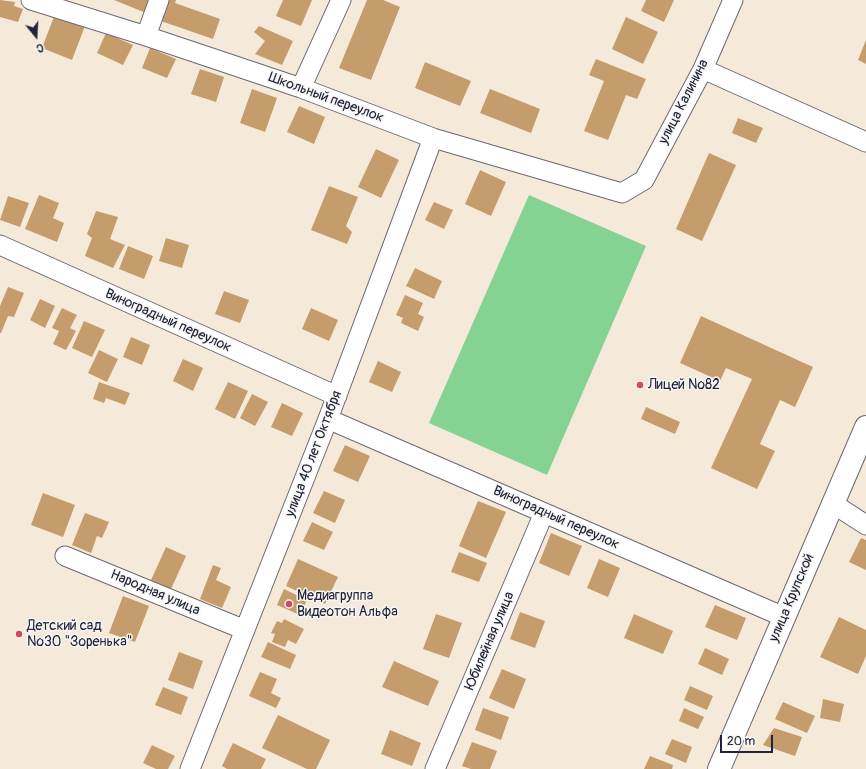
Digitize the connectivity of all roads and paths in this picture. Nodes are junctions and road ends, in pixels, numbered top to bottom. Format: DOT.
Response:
graph roads {
  1 [pos="31,0"];
  2 [pos="159,0"];
  3 [pos="341,0"];
  4 [pos="733,0"];
  5 [pos="146,36"];
  6 [pos="703,69"];
  7 [pos="301,88"];
  8 [pos="432,138"];
  9 [pos="866,142"];
  10 [pos="622,193"];
  11 [pos="0,245"];
  12 [pos="337,396"];
  13 [pos="328,418"];
  14 [pos="866,427"];
  15 [pos="832,503"];
  16 [pos="544,513"];
  17 [pos="866,525"];
  18 [pos="65,556"];
  19 [pos="784,618"];
  20 [pos="244,630"];
  21 [pos="190,769"];
  22 [pos="435,769"];
  23 [pos="719,769"];
  1 -- 5 [label="street, Школьный переулок"];
  2 -- 5 [label="street"];
  3 -- 7 [label="street"];
  4 -- 6 [label="street, улица Калинина"];
  5 -- 7 [label="street, Школьный переулок"];
  6 -- 9 [label="street"];
  6 -- 10 [label="street, улица Калинина"];
  7 -- 8 [label="street, Школьный переулок"];
  8 -- 10 [label="street, Школьный переулок"];
  8 -- 12 [label="street, улица 40 лет Октября"];
  11 -- 12 [label="street, Виноградный переулок"];
  12 -- 13 [label="street, улица 40 лет Октября"];
  13 -- 16 [label="street, Виноградный переулок"];
  13 -- 20 [label="street, улица 40 лет Октября"];
  14 -- 15 [label="main road, улица Крупской"];
  15 -- 17 [label="street"];
  15 -- 19 [label="main road, улица Крупской"];
  16 -- 19 [label="street, Виноградный переулок"];
  16 -- 22 [label="street, Юбилейная улица"];
  18 -- 20 [label="street, Народная улица"];
  19 -- 23 [label="main road, улица Крупской"];
  20 -- 21 [label="street, улица 40 лет Октября"];
}
